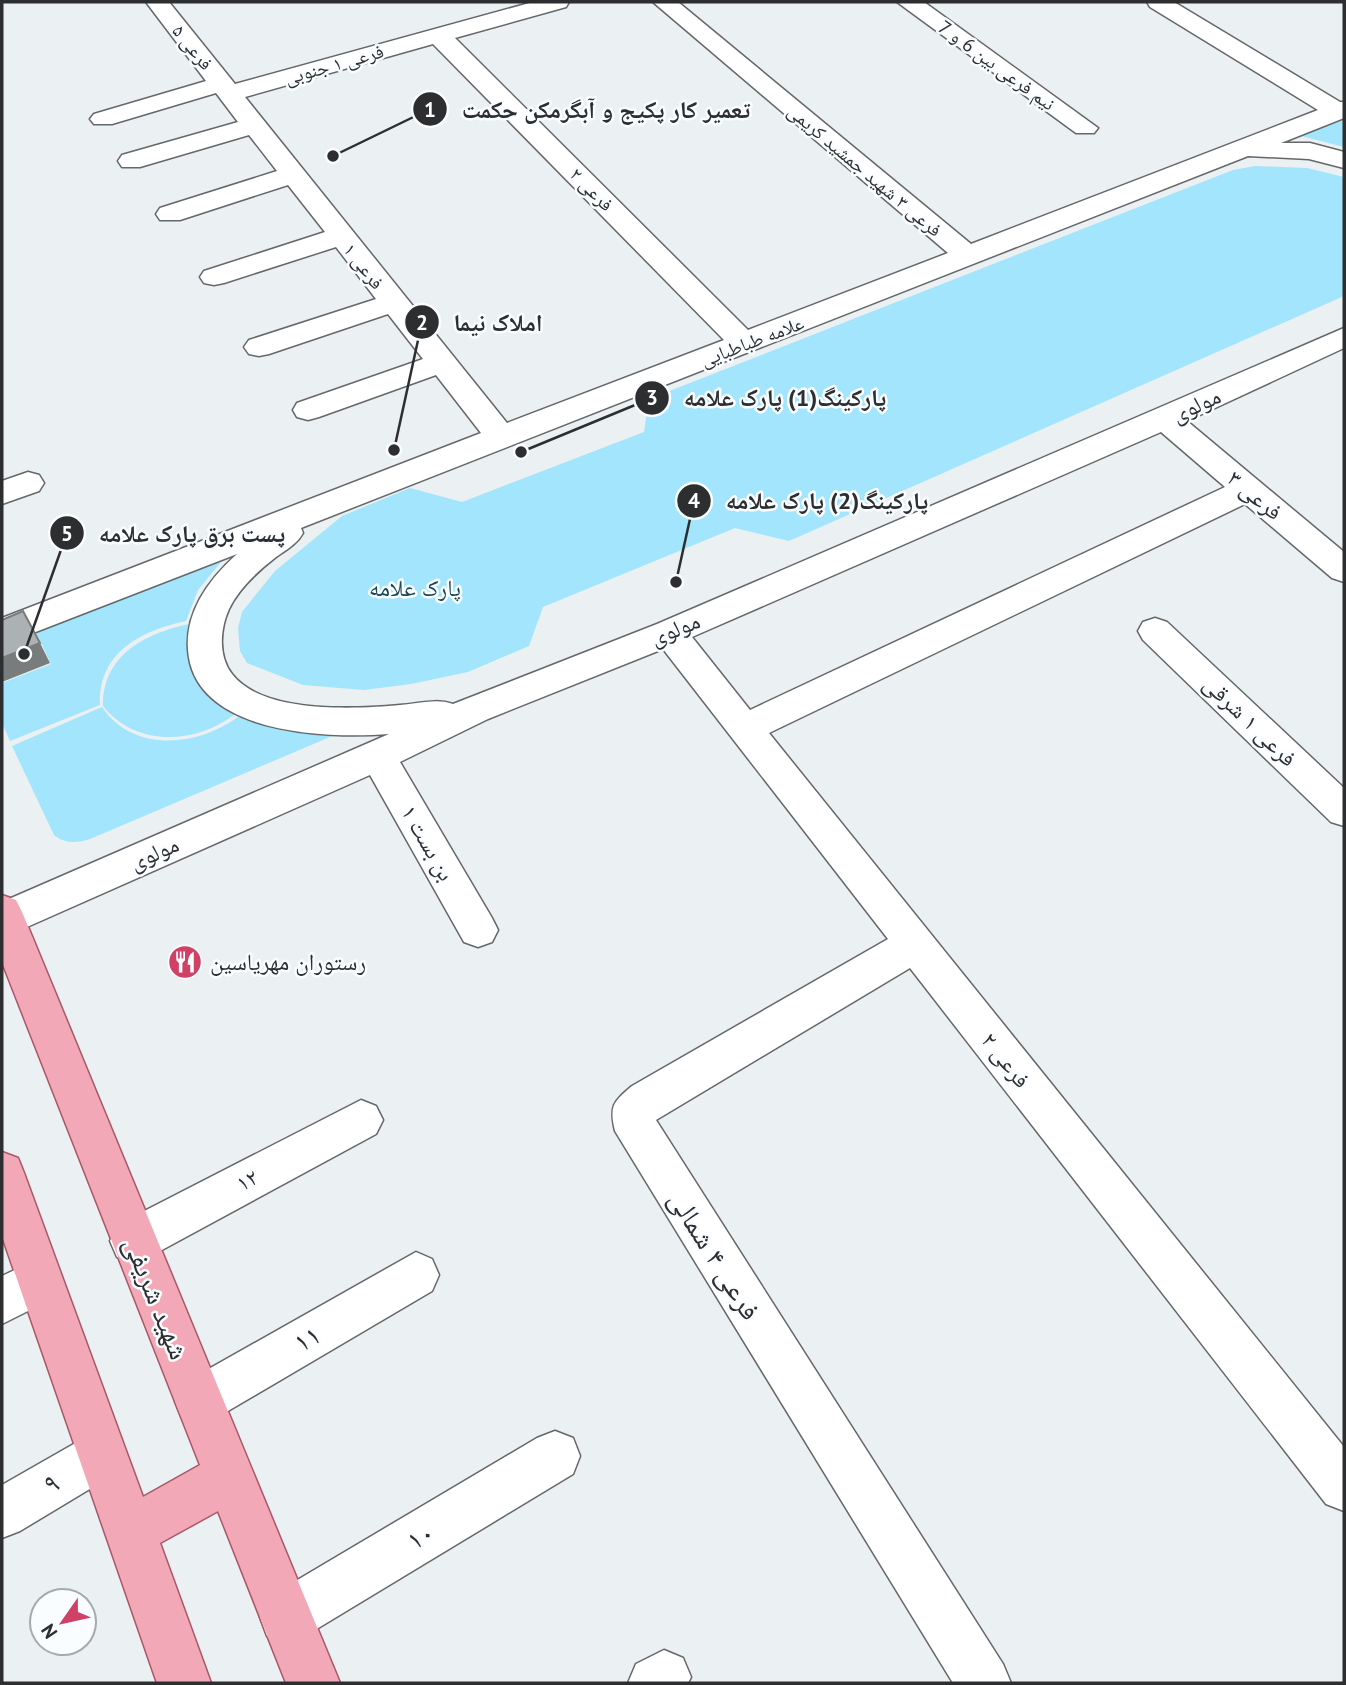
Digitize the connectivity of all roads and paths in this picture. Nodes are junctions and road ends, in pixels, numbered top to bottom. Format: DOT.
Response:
graph roads {
  1 [pos="157,2"];
  2 [pos="558,2"];
  3 [pos="664,2"];
  4 [pos="909,2"];
  5 [pos="1158,2"];
  6 [pos="438,35"];
  7 [pos="226,88"];
  8 [pos="1340,110"];
  9 [pos="103,119"];
  10 [pos="256,125"];
  11 [pos="1085,128"];
  12 [pos="1236,150"];
  13 [pos="131,160"];
  14 [pos="1344,160"];
  15 [pos="295,174"];
  16 [pos="170,214"];
  17 [pos="341,236"];
  18 [pos="969,257"];
  19 [pos="214,277"];
  20 [pos="392,303"];
  21 [pos="1344,337"];
  22 [pos="745,344"];
  23 [pos="259,347"];
  24 [pos="441,363"];
  25 [pos="308,410"];
  26 [pos="1166,419"];
  27 [pos="501,437"];
  28 [pos="1248,489"];
  29 [pos="342,498"];
  30 [pos="1344,570"];
  31 [pos="1155,631"];
  32 [pos="2,632"];
  33 [pos="669,632"];
  34 [pos="478,708"];
  35 [pos="745,728"];
  36 [pos="378,756"];
  37 [pos="1344,811"];
  38 [pos="3,915"];
  39 [pos="478,930"];
  40 [pos="915,944"];
  41 [pos="361,1119"];
  42 [pos="2,1173"];
  43 [pos="134,1241"];
  44 [pos="416,1275"];
  45 [pos="21,1291"];
  46 [pos="199,1401"];
  47 [pos="100,1454"];
  48 [pos="555,1456"];
  49 [pos="229,1477"];
  50 [pos="1344,1486"];
  51 [pos="2,1513"];
  52 [pos="129,1532"];
  53 [pos="286,1617"];
  54 [pos="173,1678"];
  55 [pos="981,1679"];
  56 [pos="313,1683"];
  1 -- 7 [label="street, فرعی ۵"];
  2 -- 6 [label="street, فرعی ۱ جنوبی"];
  3 -- 18 [label="street, فرعی ۳ شهید جمشید کریمی"];
  4 -- 11 [label="street, نیم فرعی بین 6 و 7"];
  5 -- 8 [label="street"];
  6 -- 7 [label="street, فرعی ۱ جنوبی"];
  6 -- 22 [label="street, فرعی ۲"];
  7 -- 9 [label="street, فرعی ۱ جنوبی"];
  7 -- 10 [label="street, فرعی ۱"];
  8 -- 12 [label="street, علامه طباطبایی"];
  10 -- 13 [label="street"];
  10 -- 15 [label="street, فرعی ۱"];
  12 -- 14 [label="street"];
  12 -- 18 [label="street, علامه طباطبایی"];
  15 -- 16 [label="street"];
  15 -- 17 [label="street, فرعی ۱"];
  17 -- 19 [label="street"];
  17 -- 20 [label="street, فرعی ۱"];
  18 -- 22 [label="street, علامه طباطبایی"];
  20 -- 23 [label="street"];
  20 -- 24 [label="street, فرعی ۱"];
  21 -- 26 [label="street, مولوی"];
  22 -- 27 [label="street, علامه طباطبایی"];
  24 -- 25 [label="street"];
  24 -- 27 [label="street, فرعی ۱"];
  26 -- 28 [label="street, فرعی ۳"];
  26 -- 33 [label="street, مولوی"];
  27 -- 29 [label="street, علامه طباطبایی"];
  28 -- 30 [label="street, فرعی ۳"];
  28 -- 35 [label="street"];
  29 -- 32 [label="street, علامه طباطبایی"];
  29 -- 34 [label="street"];
  31 -- 37 [label="street, فرعی ۱ شرقی"];
  33 -- 34 [label="street, مولوی"];
  33 -- 35 [label="street, فرعی ۲"];
  34 -- 36 [label="street, مولوی"];
  35 -- 40 [label="street, فرعی ۲"];
  36 -- 38 [label="street, مولوی"];
  36 -- 39 [label="street, بن بست ۱"];
  38 -- 43 [label="main road, شهید شریفی"];
  40 -- 50 [label="street, فرعی ۲"];
  40 -- 55 [label="street, فرعی ۴ شمالی"];
  41 -- 43 [label="street, ۱۲"];
  42 -- 45 [label="main road"];
  43 -- 46 [label="main road, شهید شریفی"];
  44 -- 46 [label="street, ۱۱"];
  45 -- 47 [label="main road"];
  46 -- 49 [label="main road, شهید شریفی"];
  47 -- 51 [label="street, ۹"];
  47 -- 52 [label="main road"];
  48 -- 53 [label="street, ۱۰"];
  49 -- 52 [label="main road"];
  49 -- 53 [label="main road, شهید شریفی"];
  52 -- 54 [label="main road"];
  53 -- 56 [label="main road, شهید شریفی"];
}
